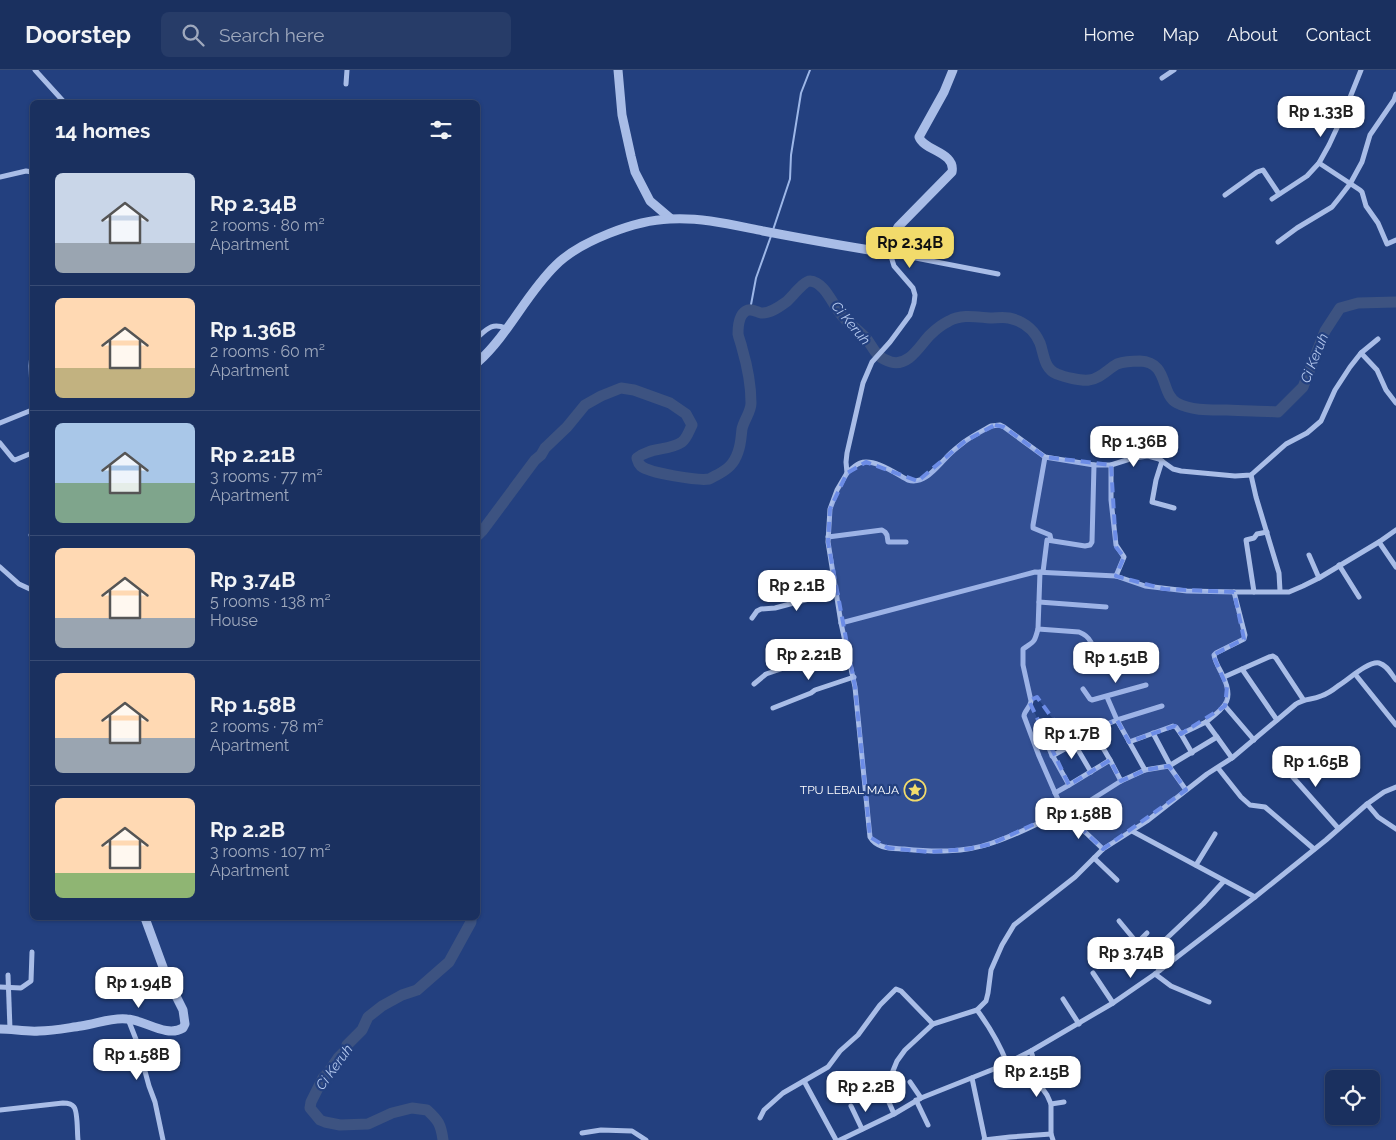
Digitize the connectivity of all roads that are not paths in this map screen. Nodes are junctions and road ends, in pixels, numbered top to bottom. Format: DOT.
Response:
graph roads {
  1 [pos="35,70"];
  2 [pos="347,70"];
  3 [pos="618,70"];
  4 [pos="953,70"];
  5 [pos="1174,70"];
  6 [pos="1361,70"];
  7 [pos="1162,78"];
  8 [pos="346,84"];
  9 [pos="1396,94"];
  10 [pos="62,100"];
  11 [pos="1319,163"];
  12 [pos="30,172"];
  13 [pos="0,177"];
  14 [pos="1350,184"];
  15 [pos="1279,194"];
  16 [pos="1225,195"];
  17 [pos="1272,199"];
  18 [pos="670,218"];
  19 [pos="1396,240"];
  20 [pos="1278,242"];
  21 [pos="890,253"];
  22 [pos="998,274"];
  23 [pos="506,328"];
  24 [pos="480,335"];
  25 [pos="1378,339"];
  26 [pos="1361,353"];
  27 [pos="480,360"];
  28 [pos="1396,402"];
  29 [pos="30,411"];
  30 [pos="0,423"];
  31 [pos="0,443"];
  32 [pos="30,454"];
  33 [pos="1046,457"];
  34 [pos="1162,461"];
  35 [pos="1094,464"];
  36 [pos="1111,465"];
  37 [pos="847,472"];
  38 [pos="1251,475"];
  39 [pos="1174,508"];
  40 [pos="1396,530"];
  41 [pos="1267,532"];
  42 [pos="828,536"];
  43 [pos="1051,540"];
  44 [pos="906,542"];
  45 [pos="1379,542"];
  46 [pos="1309,555"];
  47 [pos="1339,565"];
  48 [pos="0,567"];
  49 [pos="1396,567"];
  50 [pos="1042,572"];
  51 [pos="1116,576"];
  52 [pos="1319,578"];
  53 [pos="30,589"];
  54 [pos="1280,591"];
  55 [pos="1234,592"];
  56 [pos="1254,592"];
  57 [pos="837,594"];
  58 [pos="1360,597"];
  59 [pos="1039,602"];
  60 [pos="1106,607"];
  61 [pos="752,618"];
  62 [pos="841,623"];
  63 [pos="1038,630"];
  64 [pos="846,647"];
  65 [pos="1095,659"];
  66 [pos="1242,669"];
  67 [pos="1355,674"];
  68 [pos="854,677"];
  69 [pos="1224,677"];
  70 [pos="1396,680"];
  71 [pos="754,684"];
  72 [pos="1146,685"];
  73 [pos="1082,689"];
  74 [pos="1107,697"];
  75 [pos="1304,699"];
  76 [pos="1162,706"];
  77 [pos="1225,706"];
  78 [pos="773,708"];
  79 [pos="1117,720"];
  80 [pos="1277,720"];
  81 [pos="1206,722"];
  82 [pos="1396,725"];
  83 [pos="1092,729"];
  84 [pos="1153,733"];
  85 [pos="1182,734"];
  86 [pos="1217,738"];
  87 [pos="1254,740"];
  88 [pos="1071,742"];
  89 [pos="1129,742"];
  90 [pos="1192,753"];
  91 [pos="1052,756"];
  92 [pos="1232,758"];
  93 [pos="1110,760"];
  94 [pos="1170,766"];
  95 [pos="1283,766"];
  96 [pos="1218,768"];
  97 [pos="1145,770"];
  98 [pos="1091,772"];
  99 [pos="1121,781"];
  100 [pos="1069,785"];
  101 [pos="1396,787"];
  102 [pos="1186,790"];
  103 [pos="1055,794"];
  104 [pos="1367,804"];
  105 [pos="1063,812"];
  106 [pos="1072,812"];
  107 [pos="1338,828"];
  108 [pos="1396,829"];
  109 [pos="1132,831"];
  110 [pos="1215,834"];
  111 [pos="1103,849"];
  112 [pos="1314,849"];
  113 [pos="1094,858"];
  114 [pos="1196,865"];
  115 [pos="1117,880"];
  116 [pos="1224,881"];
  117 [pos="1254,897"];
  118 [pos="146,920"];
  119 [pos="1119,921"];
  120 [pos="1147,933"];
  121 [pos="1137,943"];
  122 [pos="32,952"];
  123 [pos="1148,956"];
  124 [pos="1160,970"];
  125 [pos="1093,973"];
  126 [pos="1154,974"];
  127 [pos="8,975"];
  128 [pos="0,987"];
  129 [pos="9,988"];
  130 [pos="1063,999"];
  131 [pos="1209,1002"];
  132 [pos="1114,1003"];
  133 [pos="976,1010"];
  134 [pos="127,1019"];
  135 [pos="933,1024"];
  136 [pos="1079,1024"];
  137 [pos="0,1028"];
  138 [pos="10,1029"];
  139 [pos="1031,1051"];
  140 [pos="1007,1063"];
  141 [pos="972,1078"];
  142 [pos="804,1081"];
  143 [pos="910,1082"];
  144 [pos="918,1099"];
  145 [pos="1064,1102"];
  146 [pos="1051,1104"];
  147 [pos="851,1106"];
  148 [pos="0,1110"];
  149 [pos="894,1114"];
  150 [pos="760,1118"];
  151 [pos="928,1125"];
  152 [pos="862,1129"];
  153 [pos="582,1133"];
  154 [pos="1051,1134"];
  155 [pos="78,1140"];
  156 [pos="163,1140"];
  157 [pos="646,1140"];
  158 [pos="836,1140"];
  159 [pos="840,1140"];
  160 [pos="985,1140"];
  161 [pos="1053,1140"];
  1 -- 10 [label="street"];
  2 -- 8 [label="street"];
  3 -- 18 [label="street"];
  4 -- 21 [label="street"];
  5 -- 7 [label="street"];
  6 -- 11 [label="street"];
  9 -- 14 [label="street"];
  11 -- 14 [label="street"];
  11 -- 15 [label="street"];
  12 -- 13 [label="street"];
  14 -- 19 [label="street"];
  14 -- 20 [label="street"];
  15 -- 16 [label="street"];
  15 -- 17 [label="street"];
  18 -- 21 [label="street"];
  18 -- 23 [label="street"];
  21 -- 22 [label="street"];
  21 -- 37 [label="street"];
  23 -- 24 [label="street"];
  23 -- 27 [label="street"];
  25 -- 26 [label="street"];
  26 -- 28 [label="street"];
  26 -- 38 [label="street"];
  29 -- 30 [label="street"];
  31 -- 32 [label="street"];
  33 -- 35 [label="street"];
  33 -- 37 [label="street"];
  33 -- 43 [label="street"];
  34 -- 36 [label="street"];
  34 -- 38 [label="street"];
  34 -- 39 [label="street"];
  35 -- 36 [label="street"];
  35 -- 43 [label="street"];
  36 -- 51 [label="street"];
  37 -- 42 [label="street"];
  38 -- 41 [label="street"];
  40 -- 45 [label="street"];
  41 -- 54 [label="street"];
  41 -- 56 [label="street"];
  42 -- 44 [label="street"];
  42 -- 57 [label="street"];
  43 -- 50 [label="street"];
  45 -- 47 [label="street"];
  45 -- 49 [label="street"];
  46 -- 52 [label="street"];
  47 -- 52 [label="street"];
  47 -- 58 [label="street"];
  48 -- 53 [label="street"];
  50 -- 51 [label="street"];
  50 -- 59 [label="street"];
  50 -- 62 [label="street"];
  51 -- 55 [label="street"];
  52 -- 54 [label="street"];
  54 -- 56 [label="street"];
  55 -- 56 [label="street"];
  55 -- 69 [label="street"];
  57 -- 61 [label="street"];
  57 -- 62 [label="street"];
  59 -- 60 [label="street"];
  59 -- 63 [label="street"];
  62 -- 64 [label="street"];
  63 -- 65 [label="street"];
  63 -- 103 [label="street"];
  64 -- 68 [label="street"];
  64 -- 71 [label="street"];
  66 -- 69 [label="street"];
  66 -- 75 [label="street"];
  66 -- 80 [label="street"];
  67 -- 70 [label="street"];
  67 -- 75 [label="street"];
  67 -- 82 [label="street"];
  68 -- 78 [label="street"];
  68 -- 105 [label="street"];
  69 -- 77 [label="street"];
  72 -- 74 [label="street"];
  73 -- 74 [label="street"];
  74 -- 79 [label="street"];
  75 -- 80 [label="street"];
  76 -- 79 [label="street"];
  77 -- 81 [label="street"];
  77 -- 87 [label="street"];
  79 -- 83 [label="street"];
  79 -- 89 [label="street"];
  80 -- 87 [label="street"];
  81 -- 85 [label="street"];
  81 -- 86 [label="street"];
  83 -- 88 [label="street"];
  83 -- 93 [label="street"];
  84 -- 85 [label="street"];
  84 -- 89 [label="street"];
  84 -- 94 [label="street"];
  85 -- 90 [label="street"];
  86 -- 90 [label="street"];
  86 -- 92 [label="street"];
  87 -- 92 [label="street"];
  88 -- 91 [label="street"];
  88 -- 91 [label="street"];
  88 -- 98 [label="street"];
  89 -- 97 [label="street"];
  90 -- 94 [label="street"];
  91 -- 100 [label="street"];
  92 -- 96 [label="street"];
  93 -- 98 [label="street"];
  93 -- 99 [label="street"];
  94 -- 97 [label="street"];
  94 -- 102 [label="street"];
  95 -- 107 [label="street"];
  96 -- 102 [label="street"];
  96 -- 112 [label="street"];
  97 -- 99 [label="street"];
  98 -- 100 [label="street"];
  99 -- 106 [label="street"];
  100 -- 103 [label="street"];
  101 -- 104 [label="street"];
  102 -- 109 [label="street"];
  103 -- 105 [label="street"];
  104 -- 107 [label="street"];
  104 -- 108 [label="street"];
  105 -- 111 [label="street"];
  107 -- 112 [label="street"];
  109 -- 111 [label="street"];
  109 -- 114 [label="street"];
  110 -- 114 [label="street"];
  111 -- 113 [label="street"];
  112 -- 117 [label="street"];
  113 -- 115 [label="street"];
  113 -- 133 [label="street"];
  114 -- 116 [label="street"];
  116 -- 117 [label="street"];
  116 -- 123 [label="street"];
  117 -- 124 [label="street"];
  118 -- 134 [label="street"];
  119 -- 121 [label="street"];
  120 -- 121 [label="street"];
  121 -- 123 [label="street"];
  122 -- 129 [label="street"];
  123 -- 124 [label="street"];
  124 -- 126 [label="street"];
  125 -- 132 [label="street"];
  126 -- 131 [label="street"];
  126 -- 132 [label="street"];
  127 -- 129 [label="street"];
  128 -- 129 [label="street"];
  129 -- 138 [label="street"];
  130 -- 136 [label="street"];
  132 -- 136 [label="street"];
  133 -- 135 [label="street"];
  133 -- 140 [label="street"];
  134 -- 138 [label="street"];
  134 -- 156 [label="street"];
  135 -- 142 [label="street"];
  135 -- 149 [label="street"];
  136 -- 139 [label="street"];
  137 -- 138 [label="street"];
  139 -- 140 [label="street"];
  139 -- 146 [label="street"];
  140 -- 141 [label="street"];
  141 -- 144 [label="street"];
  141 -- 160 [label="street"];
  142 -- 150 [label="street"];
  142 -- 158 [label="street"];
  143 -- 144 [label="street"];
  144 -- 149 [label="street"];
  144 -- 151 [label="street"];
  145 -- 146 [label="street"];
  146 -- 154 [label="street"];
  147 -- 152 [label="street"];
  148 -- 155 [label="street"];
  149 -- 152 [label="street"];
  152 -- 159 [label="street"];
  153 -- 157 [label="street"];
  154 -- 160 [label="street"];
  154 -- 161 [label="street"];
}
